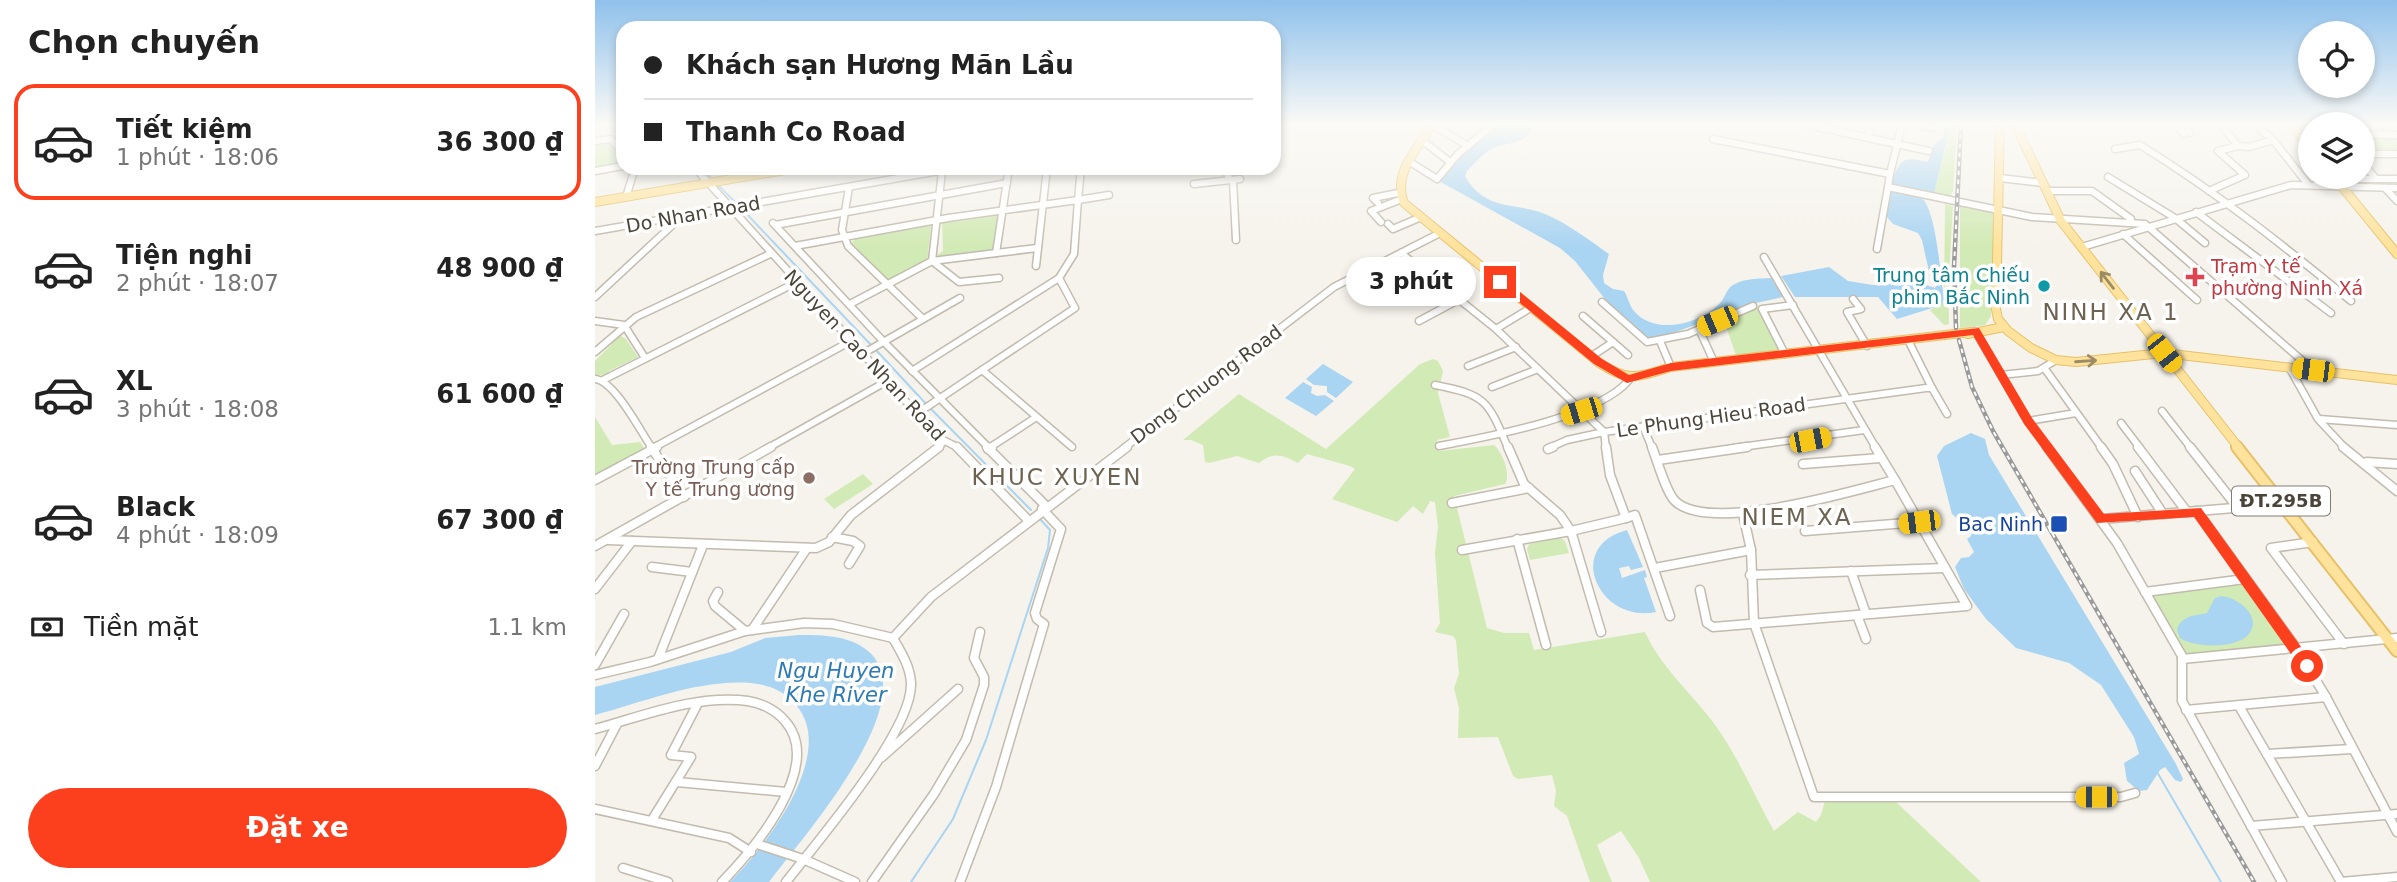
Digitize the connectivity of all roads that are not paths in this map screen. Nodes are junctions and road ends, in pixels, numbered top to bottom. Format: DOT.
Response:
graph roads {
  1 [pos="1408,165"];
  2 [pos="1415,165"];
  3 [pos="1448,165"];
  4 [pos="1845,165"];
  5 [pos="1892,165"];
  6 [pos="2000,165"];
  7 [pos="2035,165"];
  8 [pos="2170,165"];
  9 [pos="2234,165"];
  10 [pos="616,167"];
  11 [pos="595,171"];
  12 [pos="1890,174"];
  13 [pos="633,175"];
  14 [pos="701,175"];
  15 [pos="755,175"];
  16 [pos="900,175"];
  17 [pos="941,175"];
  18 [pos="1008,175"];
  19 [pos="1046,175"];
  20 [pos="1080,175"];
  21 [pos="1230,175"];
  22 [pos="2108,177"];
  23 [pos="2000,178"];
  24 [pos="2376,179"];
  25 [pos="2397,179"];
  26 [pos="1234,180"];
  27 [pos="708,183"];
  28 [pos="1007,183"];
  29 [pos="1194,184"];
  30 [pos="2298,185"];
  31 [pos="849,187"];
  32 [pos="2045,187"];
  33 [pos="1891,188"];
  34 [pos="2375,188"];
  35 [pos="2385,188"];
  36 [pos="2397,188"];
  37 [pos="2344,189"];
  38 [pos="2209,191"];
  39 [pos="940,195"];
  40 [pos="1109,195"];
  41 [pos="1400,196"];
  42 [pos="626,197"];
  43 [pos="1078,200"];
  44 [pos="2397,201"];
  45 [pos="595,202"];
  46 [pos="1378,203"];
  47 [pos="2226,203"];
  48 [pos="1043,204"];
  49 [pos="728,207"];
  50 [pos="1003,209"];
  51 [pos="2000,211"];
  52 [pos="845,212"];
  53 [pos="2196,212"];
  54 [pos="682,216"];
  55 [pos="1421,217"];
  56 [pos="2175,218"];
  57 [pos="662,219"];
  58 [pos="937,220"];
  59 [pos="2061,220"];
  60 [pos="2134,221"];
  61 [pos="2148,226"];
  62 [pos="671,227"];
  63 [pos="595,232"];
  64 [pos="1440,233"];
  65 [pos="2123,234"];
  66 [pos="842,237"];
  67 [pos="1236,240"];
  68 [pos="2205,243"];
  69 [pos="795,246"];
  70 [pos="2081,247"];
  71 [pos="1037,248"];
  72 [pos="1877,249"];
  73 [pos="996,253"];
  74 [pos="1401,253"];
  75 [pos="770,254"];
  76 [pos="2397,254"];
  77 [pos="1764,257"];
  78 [pos="933,261"];
  79 [pos="1036,266"];
  80 [pos="1772,273"];
  81 [pos="1761,275"];
  82 [pos="999,278"];
  83 [pos="1059,278"];
  84 [pos="797,282"];
  85 [pos="887,284"];
  86 [pos="595,297"];
  87 [pos="960,298"];
  88 [pos="1460,299"];
  89 [pos="1853,299"];
  90 [pos="2197,300"];
  91 [pos="2351,301"];
  92 [pos="1602,302"];
  93 [pos="850,304"];
  94 [pos="1753,306"];
  95 [pos="1793,306"];
  96 [pos="1532,307"];
  97 [pos="2331,313"];
  98 [pos="1583,316"];
  99 [pos="923,319"];
  100 [pos="595,321"];
  101 [pos="1419,321"];
  102 [pos="624,325"];
  103 [pos="2004,327"];
  104 [pos="1496,329"];
  105 [pos="1699,329"];
  106 [pos="1973,331"];
  107 [pos="853,340"];
  108 [pos="1909,340"];
  109 [pos="1660,341"];
  110 [pos="1613,342"];
  111 [pos="883,343"];
  112 [pos="1867,345"];
  113 [pos="1516,347"];
  114 [pos="867,351"];
  115 [pos="1818,351"];
  116 [pos="595,352"];
  117 [pos="2164,353"];
  118 [pos="1785,354"];
  119 [pos="1628,355"];
  120 [pos="1592,356"];
  121 [pos="645,358"];
  122 [pos="2056,360"];
  123 [pos="1714,362"];
  124 [pos="1468,366"];
  125 [pos="1671,367"];
  126 [pos="2290,367"];
  127 [pos="1538,369"];
  128 [pos="2045,369"];
  129 [pos="982,370"];
  130 [pos="2313,370"];
  131 [pos="912,371"];
  132 [pos="2001,375"];
  133 [pos="599,379"];
  134 [pos="889,380"];
  135 [pos="1629,380"];
  136 [pos="2397,380"];
  137 [pos="1435,385"];
  138 [pos="1492,387"];
  139 [pos="1932,388"];
  140 [pos="1844,397"];
  141 [pos="938,400"];
  142 [pos="921,411"];
  143 [pos="1581,411"];
  144 [pos="2162,411"];
  145 [pos="2076,413"];
  146 [pos="1947,414"];
  147 [pos="1035,418"];
  148 [pos="2319,419"];
  149 [pos="2028,421"];
  150 [pos="2121,423"];
  151 [pos="2397,425"];
  152 [pos="1643,426"];
  153 [pos="1864,430"];
  154 [pos="1604,432"];
  155 [pos="1501,434"];
  156 [pos="943,442"];
  157 [pos="1439,446"];
  158 [pos="1072,447"];
  159 [pos="988,449"];
  160 [pos="1548,449"];
  161 [pos="651,450"];
  162 [pos="1880,457"];
  163 [pos="1658,460"];
  164 [pos="2366,462"];
  165 [pos="1803,464"];
  166 [pos="2397,464"];
  167 [pos="2135,471"];
  168 [pos="595,480"];
  169 [pos="1895,480"];
  170 [pos="1529,488"];
  171 [pos="2397,491"];
  172 [pos="684,497"];
  173 [pos="1452,503"];
  174 [pos="2283,504"];
  175 [pos="2238,508"];
  176 [pos="1038,512"];
  177 [pos="2192,512"];
  178 [pos="1743,514"];
  179 [pos="2164,514"];
  180 [pos="2138,517"];
  181 [pos="1626,518"];
  182 [pos="2101,519"];
  183 [pos="1919,522"];
  184 [pos="1571,531"];
  185 [pos="1805,531"];
  186 [pos="832,537"];
  187 [pos="1517,539"];
  188 [pos="608,540"];
  189 [pos="632,541"];
  190 [pos="2313,542"];
  191 [pos="703,545"];
  192 [pos="595,546"];
  193 [pos="807,548"];
  194 [pos="1462,550"];
  195 [pos="1751,550"];
  196 [pos="849,564"];
  197 [pos="652,567"];
  198 [pos="1655,568"];
  199 [pos="1945,568"];
  200 [pos="1851,571"];
  201 [pos="692,572"];
  202 [pos="1750,575"];
  203 [pos="2245,579"];
  204 [pos="595,589"];
  205 [pos="1700,590"];
  206 [pos="718,592"];
  207 [pos="2145,592"];
  208 [pos="624,614"];
  209 [pos="1861,614"];
  210 [pos="1670,616"];
  211 [pos="1754,623"];
  212 [pos="748,630"];
  213 [pos="980,632"];
  214 [pos="1601,632"];
  215 [pos="893,638"];
  216 [pos="2393,638"];
  217 [pos="1866,639"];
  218 [pos="2344,644"];
  219 [pos="1546,645"];
  220 [pos="2297,649"];
  221 [pos="2397,651"];
  222 [pos="658,659"];
  223 [pos="2182,659"];
  224 [pos="595,665"];
  225 [pos="595,675"];
  226 [pos="958,689"];
  227 [pos="2326,697"];
  228 [pos="698,704"];
  229 [pos="2239,706"];
  230 [pos="2186,710"];
  231 [pos="617,724"];
  232 [pos="595,729"];
  233 [pos="2352,749"];
  234 [pos="2267,754"];
  235 [pos="879,760"];
  236 [pos="595,766"];
  237 [pos="677,782"];
  238 [pos="786,792"];
  239 [pos="2135,793"];
  240 [pos="595,808"];
  241 [pos="2392,814"];
  242 [pos="652,820"];
  243 [pos="2305,821"];
  244 [pos="2251,825"];
  245 [pos="2397,832"];
  246 [pos="754,848"];
  247 [pos="803,859"];
  248 [pos="624,869"];
  249 [pos="2397,877"];
  250 [pos="668,882"];
  251 [pos="722,882"];
  252 [pos="786,882"];
  253 [pos="855,882"];
  254 [pos="872,882"];
  255 [pos="960,882"];
  256 [pos="2281,882"];
  257 [pos="2341,882"];
  1 -- 41 [label="main road"];
  2 -- 3 [label="street"];
  4 -- 12 [label="street"];
  5 -- 12 [label="street"];
  6 -- 23 [label="main road"];
  7 -- 32 [label="main road, ĐT.295B"];
  8 -- 38 [label="street"];
  9 -- 38 [label="street"];
  10 -- 11 [label="street"];
  12 -- 33 [label="street"];
  13 -- 42 [label="street"];
  14 -- 27 [label="street, Nguyen Cao Nhan Road"];
  15 -- 27 [label="main road"];
  16 -- 31 [label="street, Do Nhan Road"];
  17 -- 39 [label="street"];
  18 -- 28 [label="street"];
  19 -- 48 [label="street"];
  20 -- 43 [label="street"];
  21 -- 26 [label="street"];
  22 -- 56 [label="street"];
  23 -- 32 [label="street"];
  23 -- 51 [label="main road"];
  24 -- 25 [label="street"];
  26 -- 29 [label="street"];
  26 -- 67 [label="street"];
  27 -- 42 [label="main road"];
  27 -- 49 [label="street, Nguyen Cao Nhan Road"];
  28 -- 39 [label="street"];
  28 -- 50 [label="street"];
  30 -- 47 [label="street"];
  31 -- 49 [label="street, Do Nhan Road"];
  31 -- 52 [label="street"];
  32 -- 59 [label="main road, ĐT.295B"];
  32 -- 60 [label="street"];
  33 -- 51 [label="street"];
  33 -- 72 [label="street"];
  34 -- 35 [label="street"];
  35 -- 36 [label="street"];
  35 -- 44 [label="street"];
  37 -- 76 [label="main road"];
  38 -- 47 [label="street"];
  39 -- 52 [label="street"];
  39 -- 58 [label="street"];
  40 -- 43 [label="street"];
  41 -- 46 [label="street"];
  41 -- 55 [label="main road"];
  41 -- 55 [label="street"];
  42 -- 45 [label="main road"];
  43 -- 48 [label="street"];
  43 -- 83 [label="street"];
  47 -- 53 [label="street"];
  47 -- 91 [label="street"];
  48 -- 50 [label="street"];
  48 -- 71 [label="street"];
  49 -- 54 [label="street, Do Nhan Road"];
  49 -- 75 [label="street, Nguyen Cao Nhan Road"];
  50 -- 58 [label="street"];
  50 -- 73 [label="street"];
  51 -- 59 [label="street"];
  51 -- 103 [label="main road"];
  52 -- 66 [label="street"];
  52 -- 69 [label="street"];
  53 -- 56 [label="street"];
  53 -- 97 [label="street"];
  54 -- 57 [label="street, Do Nhan Road"];
  54 -- 62 [label="street"];
  55 -- 64 [label="main road"];
  56 -- 61 [label="street"];
  56 -- 68 [label="street"];
  57 -- 62 [label="street"];
  57 -- 63 [label="street, Do Nhan Road"];
  58 -- 66 [label="street"];
  58 -- 78 [label="street"];
  59 -- 60 [label="street"];
  59 -- 70 [label="main road, ĐT.295B"];
  60 -- 61 [label="street"];
  61 -- 65 [label="street"];
  61 -- 130 [label="street"];
  62 -- 86 [label="street"];
  64 -- 74 [label="street"];
  64 -- 96 [label="main road"];
  65 -- 70 [label="street"];
  65 -- 90 [label="street"];
  66 -- 69 [label="street"];
  66 -- 85 [label="street"];
  69 -- 93 [label="street"];
  117 -- 70 [label="main road, ĐT.295B, one-way"];
  71 -- 73 [label="street"];
  71 -- 79 [label="street"];
  73 -- 78 [label="street"];
  74 -- 88 [label="street, Le Phung Hieu Road"];
  74 -- 176 [label="street, Dong Chuong Road"];
  75 -- 84 [label="street, Nguyen Cao Nhan Road"];
  75 -- 102 [label="street"];
  77 -- 80 [label="street"];
  78 -- 82 [label="street"];
  78 -- 85 [label="street"];
  80 -- 81 [label="street"];
  80 -- 95 [label="street"];
  83 -- 129 [label="street"];
  83 -- 131 [label="street"];
  84 -- 107 [label="street, Nguyen Cao Nhan Road"];
  84 -- 121 [label="street"];
  85 -- 93 [label="street"];
  85 -- 99 [label="street"];
  87 -- 99 [label="street"];
  88 -- 101 [label="street"];
  88 -- 104 [label="street, Le Phung Hieu Road"];
  89 -- 112 [label="street"];
  92 -- 109 [label="street"];
  93 -- 111 [label="street"];
  94 -- 105 [label="street"];
  95 -- 115 [label="street"];
  95 -- 118 [label="street"];
  96 -- 104 [label="street"];
  96 -- 120 [label="main road"];
  98 -- 110 [label="street"];
  99 -- 111 [label="street"];
  100 -- 102 [label="street"];
  102 -- 116 [label="street"];
  102 -- 121 [label="street"];
  103 -- 106 [label="main road"];
  103 -- 122 [label="main road"];
  104 -- 113 [label="street, Le Phung Hieu Road"];
  105 -- 109 [label="street"];
  105 -- 123 [label="street"];
  106 -- 108 [label="main road"];
  106 -- 132 [label="street"];
  107 -- 114 [label="street, Nguyen Cao Nhan Road"];
  107 -- 161 [label="street"];
  108 -- 112 [label="main road"];
  108 -- 139 [label="street"];
  109 -- 125 [label="street"];
  110 -- 119 [label="street"];
  110 -- 120 [label="street"];
  111 -- 114 [label="street"];
  111 -- 131 [label="street"];
  112 -- 115 [label="main road"];
  113 -- 124 [label="street"];
  113 -- 127 [label="street, Le Phung Hieu Road"];
  114 -- 134 [label="street, Nguyen Cao Nhan Road"];
  115 -- 118 [label="main road"];
  115 -- 140 [label="street"];
  122 -- 117 [label="main road, one-way"];
  117 -- 126 [label="main road"];
  117 -- 174 [label="main road, ĐT.295B"];
  118 -- 123 [label="main road"];
  120 -- 135 [label="main road"];
  121 -- 133 [label="street"];
  122 -- 128 [label="street"];
  123 -- 125 [label="main road"];
  125 -- 135 [label="main road"];
  126 -- 130 [label="main road"];
  126 -- 148 [label="street"];
  127 -- 138 [label="street"];
  127 -- 143 [label="street, Le Phung Hieu Road"];
  128 -- 132 [label="street"];
  128 -- 145 [label="street"];
  129 -- 141 [label="street"];
  129 -- 147 [label="street"];
  130 -- 136 [label="main road"];
  131 -- 141 [label="street"];
  132 -- 149 [label="street"];
  133 -- 161 [label="street"];
  134 -- 142 [label="street, Nguyen Cao Nhan Road"];
  134 -- 172 [label="street"];
  135 -- 143 [label="street"];
  137 -- 155 [label="street"];
  139 -- 140 [label="street, Le Phung Hieu Road"];
  139 -- 146 [label="street"];
  140 -- 152 [label="street, Le Phung Hieu Road"];
  140 -- 153 [label="street"];
  141 -- 142 [label="street"];
  141 -- 159 [label="street"];
  142 -- 156 [label="street, Nguyen Cao Nhan Road"];
  143 -- 154 [label="street, Le Phung Hieu Road"];
  143 -- 155 [label="street"];
  144 -- 175 [label="street"];
  145 -- 149 [label="street"];
  145 -- 180 [label="street"];
  147 -- 158 [label="street"];
  147 -- 159 [label="street"];
  148 -- 151 [label="street"];
  148 -- 164 [label="street"];
  149 -- 182 [label="street"];
  150 -- 177 [label="street"];
  152 -- 154 [label="street, Le Phung Hieu Road"];
  152 -- 163 [label="street"];
  153 -- 162 [label="street"];
  153 -- 163 [label="street"];
  154 -- 160 [label="street"];
  154 -- 181 [label="street"];
  155 -- 157 [label="street"];
  155 -- 170 [label="street"];
  156 -- 176 [label="street, Nguyen Cao Nhan Road"];
  156 -- 186 [label="street"];
  159 -- 176 [label="street"];
  161 -- 168 [label="street"];
  161 -- 172 [label="street"];
  162 -- 165 [label="street"];
  162 -- 169 [label="street"];
  163 -- 178 [label="street"];
  164 -- 166 [label="street"];
  164 -- 171 [label="street"];
  167 -- 179 [label="street"];
  169 -- 178 [label="street"];
  169 -- 183 [label="street"];
  170 -- 173 [label="street"];
  170 -- 184 [label="street"];
  172 -- 188 [label="street"];
  174 -- 175 [label="street"];
  174 -- 190 [label="main road, ĐT.295B"];
  175 -- 177 [label="street"];
  176 -- 215 [label="street, Dong Chuong Road"];
  176 -- 255 [label="street"];
  177 -- 179 [label="street"];
  177 -- 203 [label="street"];
  178 -- 195 [label="street"];
  179 -- 180 [label="street"];
  180 -- 182 [label="street"];
  181 -- 184 [label="street"];
  181 -- 198 [label="street"];
  182 -- 207 [label="street"];
  183 -- 185 [label="street"];
  183 -- 199 [label="street"];
  184 -- 187 [label="street"];
  184 -- 214 [label="street"];
  186 -- 193 [label="street"];
  186 -- 196 [label="street"];
  187 -- 194 [label="street"];
  187 -- 219 [label="street"];
  188 -- 189 [label="street"];
  188 -- 192 [label="street"];
  189 -- 191 [label="street"];
  189 -- 204 [label="street"];
  190 -- 216 [label="main road, ĐT.295B"];
  190 -- 218 [label="street"];
  191 -- 193 [label="street"];
  191 -- 201 [label="street"];
  193 -- 212 [label="street"];
  195 -- 198 [label="street"];
  195 -- 202 [label="street"];
  197 -- 201 [label="street"];
  198 -- 210 [label="street"];
  199 -- 200 [label="street"];
  199 -- 209 [label="street"];
  200 -- 202 [label="street"];
  200 -- 209 [label="street"];
  201 -- 222 [label="street"];
  202 -- 211 [label="street"];
  203 -- 207 [label="street"];
  203 -- 220 [label="street"];
  205 -- 211 [label="street"];
  206 -- 212 [label="street"];
  207 -- 223 [label="street"];
  208 -- 224 [label="street"];
  209 -- 211 [label="street"];
  209 -- 217 [label="street"];
  211 -- 239 [label="street"];
  212 -- 215 [label="street"];
  212 -- 222 [label="street"];
  213 -- 254 [label="street"];
  215 -- 235 [label="street"];
  216 -- 218 [label="street"];
  216 -- 221 [label="main road, ĐT.295B"];
  218 -- 220 [label="street"];
  220 -- 223 [label="street"];
  220 -- 227 [label="street"];
  222 -- 225 [label="street"];
  223 -- 230 [label="street"];
  226 -- 235 [label="street"];
  227 -- 229 [label="street"];
  227 -- 233 [label="street"];
  228 -- 231 [label="street"];
  228 -- 237 [label="street"];
  228 -- 238 [label="street"];
  229 -- 230 [label="street"];
  229 -- 234 [label="street"];
  230 -- 244 [label="street"];
  231 -- 232 [label="street"];
  231 -- 236 [label="street"];
  233 -- 234 [label="street"];
  233 -- 241 [label="street"];
  234 -- 243 [label="street"];
  235 -- 247 [label="street"];
  237 -- 238 [label="street"];
  237 -- 242 [label="street"];
  238 -- 246 [label="street"];
  240 -- 242 [label="street"];
  241 -- 243 [label="street"];
  241 -- 245 [label="street"];
  242 -- 246 [label="street"];
  243 -- 244 [label="street"];
  243 -- 257 [label="street"];
  244 -- 256 [label="street"];
  246 -- 247 [label="street"];
  246 -- 251 [label="street"];
  247 -- 252 [label="street"];
  247 -- 253 [label="street"];
  248 -- 250 [label="street"];
  249 -- 257 [label="street"];
}
